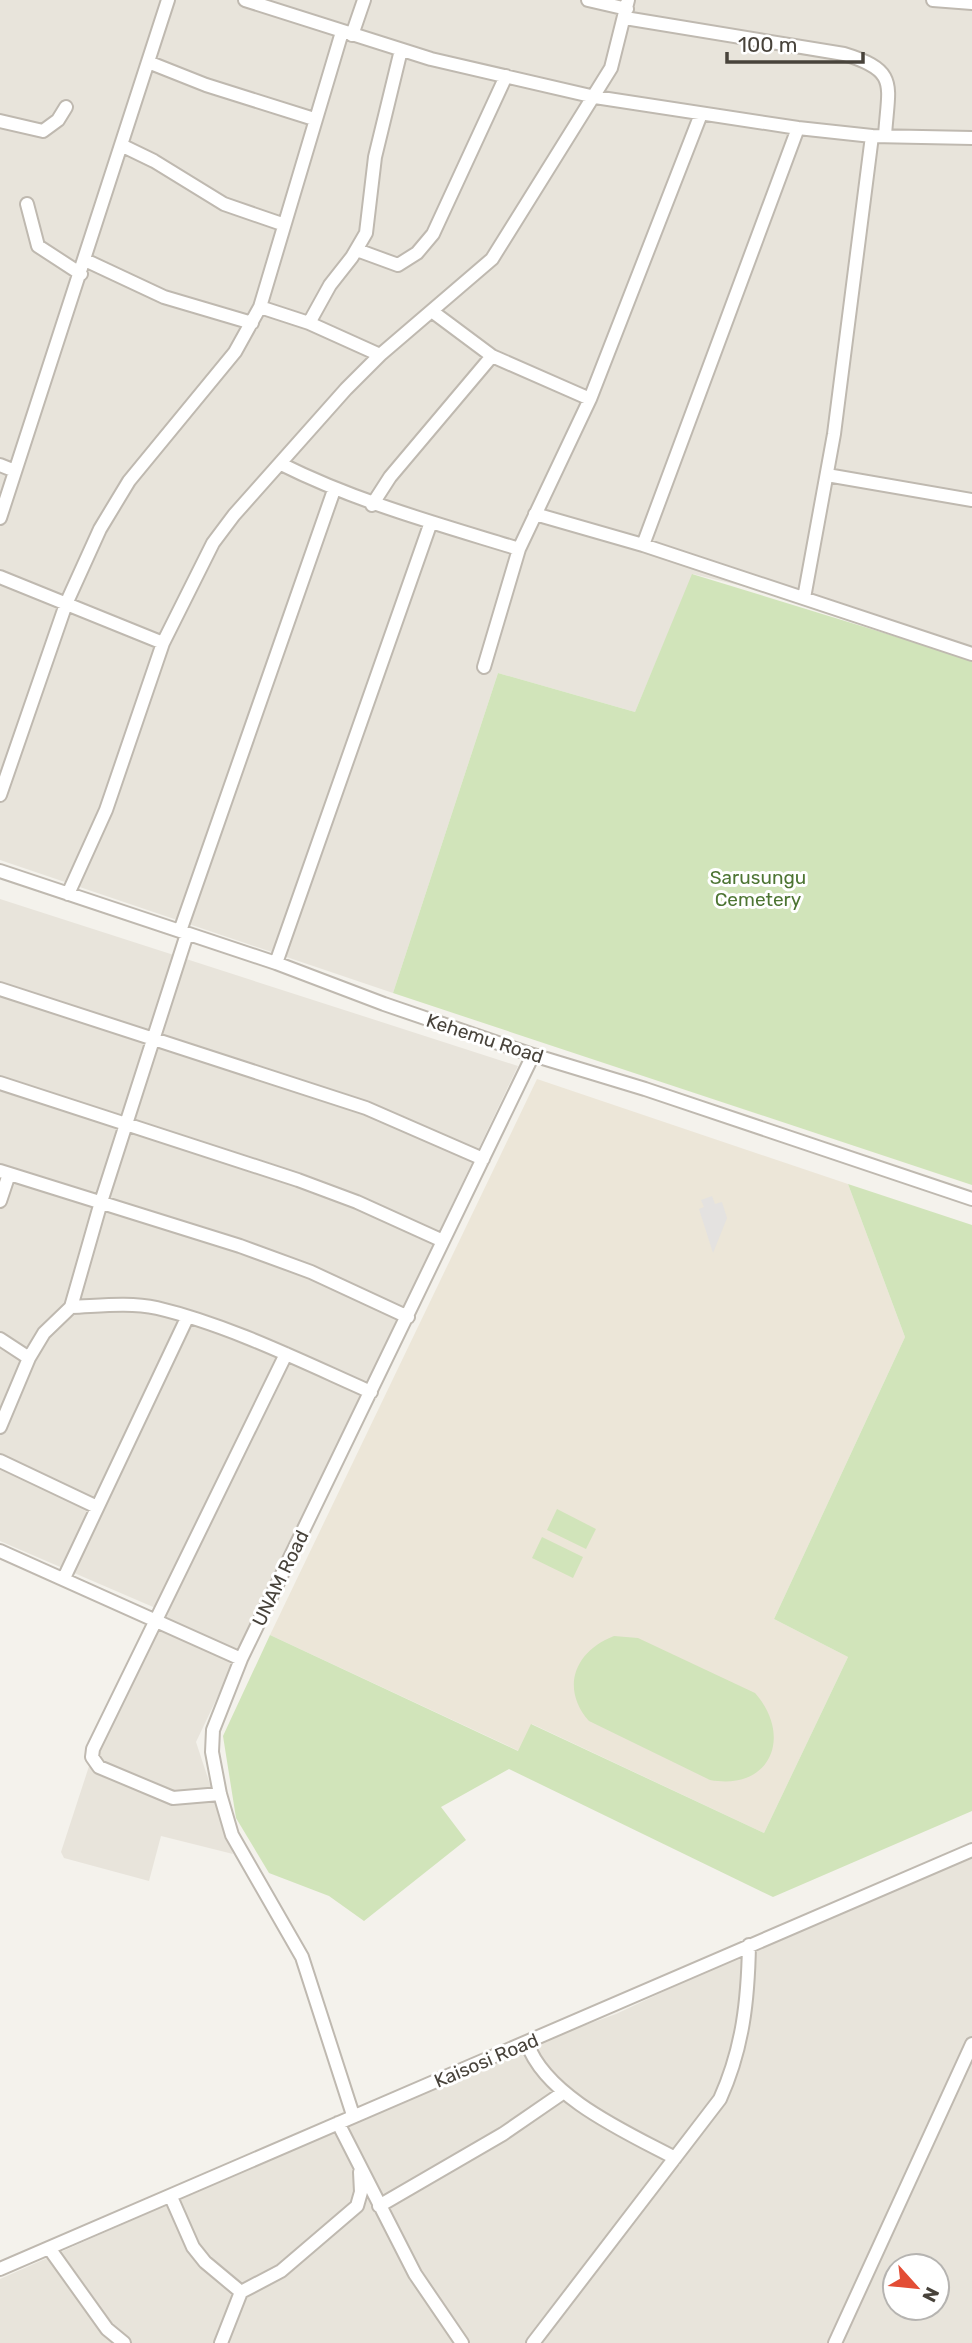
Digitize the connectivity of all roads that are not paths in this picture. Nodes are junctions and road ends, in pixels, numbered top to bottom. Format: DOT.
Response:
graph roads {
  1 [pos="168,0"];
  2 [pos="245,0"];
  3 [pos="363,0"];
  4 [pos="588,0"];
  5 [pos="933,0"];
  6 [pos="972,3"];
  7 [pos="627,9"];
  8 [pos="347,33"];
  9 [pos="401,50"];
  10 [pos="148,62"];
  11 [pos="506,76"];
  12 [pos="595,96"];
  13 [pos="66,107"];
  14 [pos="701,114"];
  15 [pos="314,118"];
  16 [pos="0,121"];
  17 [pos="798,128"];
  18 [pos="879,136"];
  19 [pos="972,138"];
  20 [pos="121,145"];
  21 [pos="27,204"];
  22 [pos="282,224"];
  23 [pos="357,250"];
  24 [pos="85,260"];
  25 [pos="81,274"];
  26 [pos="260,307"];
  27 [pos="433,312"];
  28 [pos="252,323"];
  29 [pos="309,323"];
  30 [pos="380,355"];
  31 [pos="492,356"];
  32 [pos="590,399"];
  33 [pos="281,464"];
  34 [pos="0,465"];
  35 [pos="15,471"];
  36 [pos="827,475"];
  37 [pos="334,490"];
  38 [pos="972,500"];
  39 [pos="372,505"];
  40 [pos="535,514"];
  41 [pos="0,518"];
  42 [pos="431,522"];
  43 [pos="643,545"];
  44 [pos="519,549"];
  45 [pos="0,578"];
  46 [pos="804,598"];
  47 [pos="66,604"];
  48 [pos="163,643"];
  49 [pos="972,654"];
  50 [pos="484,667"];
  51 [pos="0,795"];
  52 [pos="0,871"];
  53 [pos="68,894"];
  54 [pos="184,933"];
  55 [pos="276,963"];
  56 [pos="0,989"];
  57 [pos="153,1039"];
  58 [pos="533,1055"];
  59 [pos="0,1083"];
  60 [pos="127,1124"];
  61 [pos="483,1159"];
  62 [pos="4,1173"];
  63 [pos="972,1199"];
  64 [pos="0,1201"];
  65 [pos="101,1202"];
  66 [pos="443,1241"];
  67 [pos="71,1307"];
  68 [pos="408,1317"];
  69 [pos="187,1318"];
  70 [pos="0,1339"];
  71 [pos="286,1354"];
  72 [pos="29,1358"];
  73 [pos="371,1392"];
  74 [pos="0,1427"];
  75 [pos="0,1461"];
  76 [pos="97,1507"];
  77 [pos="0,1551"];
  78 [pos="64,1578"];
  79 [pos="157,1620"];
  80 [pos="241,1659"];
  81 [pos="220,1794"];
  82 [pos="972,1850"];
  83 [pos="749,1945"];
  84 [pos="527,2043"];
  85 [pos="972,2044"];
  86 [pos="565,2092"];
  87 [pos="353,2115"];
  88 [pos="338,2123"];
  89 [pos="675,2158"];
  90 [pos="358,2164"];
  91 [pos="172,2197"];
  92 [pos="379,2206"];
  93 [pos="50,2248"];
  94 [pos="0,2269"];
  95 [pos="242,2292"];
  96 [pos="124,2343"];
  97 [pos="221,2343"];
  98 [pos="462,2343"];
  99 [pos="533,2343"];
  100 [pos="835,2343"];
  1 -- 10 [label="street"];
  2 -- 8 [label="street"];
  3 -- 8 [label="street"];
  4 -- 7 [label="street"];
  5 -- 6 [label="street"];
  7 -- 12 [label="street"];
  7 -- 18 [label="street"];
  8 -- 9 [label="street"];
  8 -- 15 [label="street"];
  9 -- 11 [label="street"];
  9 -- 23 [label="street"];
  10 -- 15 [label="street"];
  10 -- 20 [label="street"];
  11 -- 12 [label="street"];
  11 -- 23 [label="street"];
  12 -- 14 [label="street"];
  12 -- 27 [label="street"];
  13 -- 16 [label="street"];
  14 -- 17 [label="street"];
  14 -- 32 [label="street"];
  15 -- 22 [label="street"];
  17 -- 18 [label="street"];
  17 -- 43 [label="street"];
  18 -- 19 [label="street"];
  18 -- 36 [label="street"];
  20 -- 22 [label="street"];
  20 -- 24 [label="street"];
  21 -- 25 [label="street"];
  22 -- 26 [label="street"];
  23 -- 29 [label="street"];
  24 -- 25 [label="street"];
  24 -- 28 [label="street"];
  25 -- 35 [label="street"];
  26 -- 28 [label="street"];
  26 -- 29 [label="street"];
  27 -- 30 [label="street"];
  27 -- 31 [label="street"];
  28 -- 47 [label="street"];
  29 -- 30 [label="street"];
  30 -- 33 [label="street"];
  31 -- 32 [label="street"];
  31 -- 39 [label="street"];
  32 -- 40 [label="street"];
  33 -- 37 [label="street"];
  33 -- 48 [label="street"];
  34 -- 35 [label="street"];
  35 -- 41 [label="street"];
  36 -- 38 [label="street"];
  36 -- 46 [label="street"];
  37 -- 39 [label="street"];
  37 -- 54 [label="street"];
  39 -- 42 [label="street"];
  40 -- 43 [label="street"];
  40 -- 44 [label="street"];
  42 -- 44 [label="street"];
  42 -- 55 [label="street"];
  43 -- 46 [label="street"];
  44 -- 50 [label="street"];
  45 -- 47 [label="street"];
  46 -- 49 [label="street"];
  47 -- 48 [label="street"];
  47 -- 51 [label="street"];
  48 -- 53 [label="street"];
  52 -- 53 [label="street, Kehemu Road"];
  53 -- 54 [label="street, Kehemu Road"];
  54 -- 55 [label="street, Kehemu Road"];
  54 -- 57 [label="street"];
  55 -- 58 [label="street, Kehemu Road"];
  56 -- 57 [label="street"];
  57 -- 60 [label="street"];
  57 -- 61 [label="street"];
  58 -- 61 [label="street, UNAM Road"];
  58 -- 63 [label="street, Kehemu Road"];
  59 -- 60 [label="street"];
  60 -- 65 [label="street"];
  60 -- 66 [label="street"];
  61 -- 66 [label="street, UNAM Road"];
  62 -- 64 [label="street"];
  62 -- 65 [label="street"];
  65 -- 67 [label="street"];
  65 -- 68 [label="street"];
  66 -- 68 [label="street, UNAM Road"];
  67 -- 69 [label="street"];
  67 -- 72 [label="street"];
  68 -- 73 [label="street, UNAM Road"];
  69 -- 71 [label="street"];
  69 -- 76 [label="street"];
  70 -- 72 [label="street"];
  71 -- 73 [label="street"];
  71 -- 79 [label="street"];
  72 -- 74 [label="street"];
  73 -- 80 [label="street, UNAM Road"];
  75 -- 76 [label="street"];
  76 -- 78 [label="street"];
  77 -- 78 [label="street"];
  78 -- 79 [label="street"];
  79 -- 80 [label="street"];
  79 -- 81 [label="street"];
  80 -- 81 [label="street, UNAM Road"];
  81 -- 87 [label="street, UNAM Road"];
  82 -- 83 [label="street, Kaisosi Road"];
  83 -- 84 [label="street, Kaisosi Road"];
  83 -- 89 [label="street"];
  84 -- 86 [label="street"];
  84 -- 87 [label="street, Kaisosi Road"];
  85 -- 100 [label="street"];
  86 -- 89 [label="street"];
  86 -- 92 [label="street"];
  87 -- 88 [label="street, Kaisosi Road"];
  88 -- 90 [label="street"];
  88 -- 91 [label="street, Kaisosi Road"];
  89 -- 99 [label="street"];
  90 -- 92 [label="street"];
  90 -- 95 [label="street"];
  91 -- 93 [label="street, Kaisosi Road"];
  91 -- 95 [label="street"];
  92 -- 98 [label="street"];
  93 -- 94 [label="street, Kaisosi Road"];
  93 -- 96 [label="street"];
  95 -- 97 [label="street"];
}
